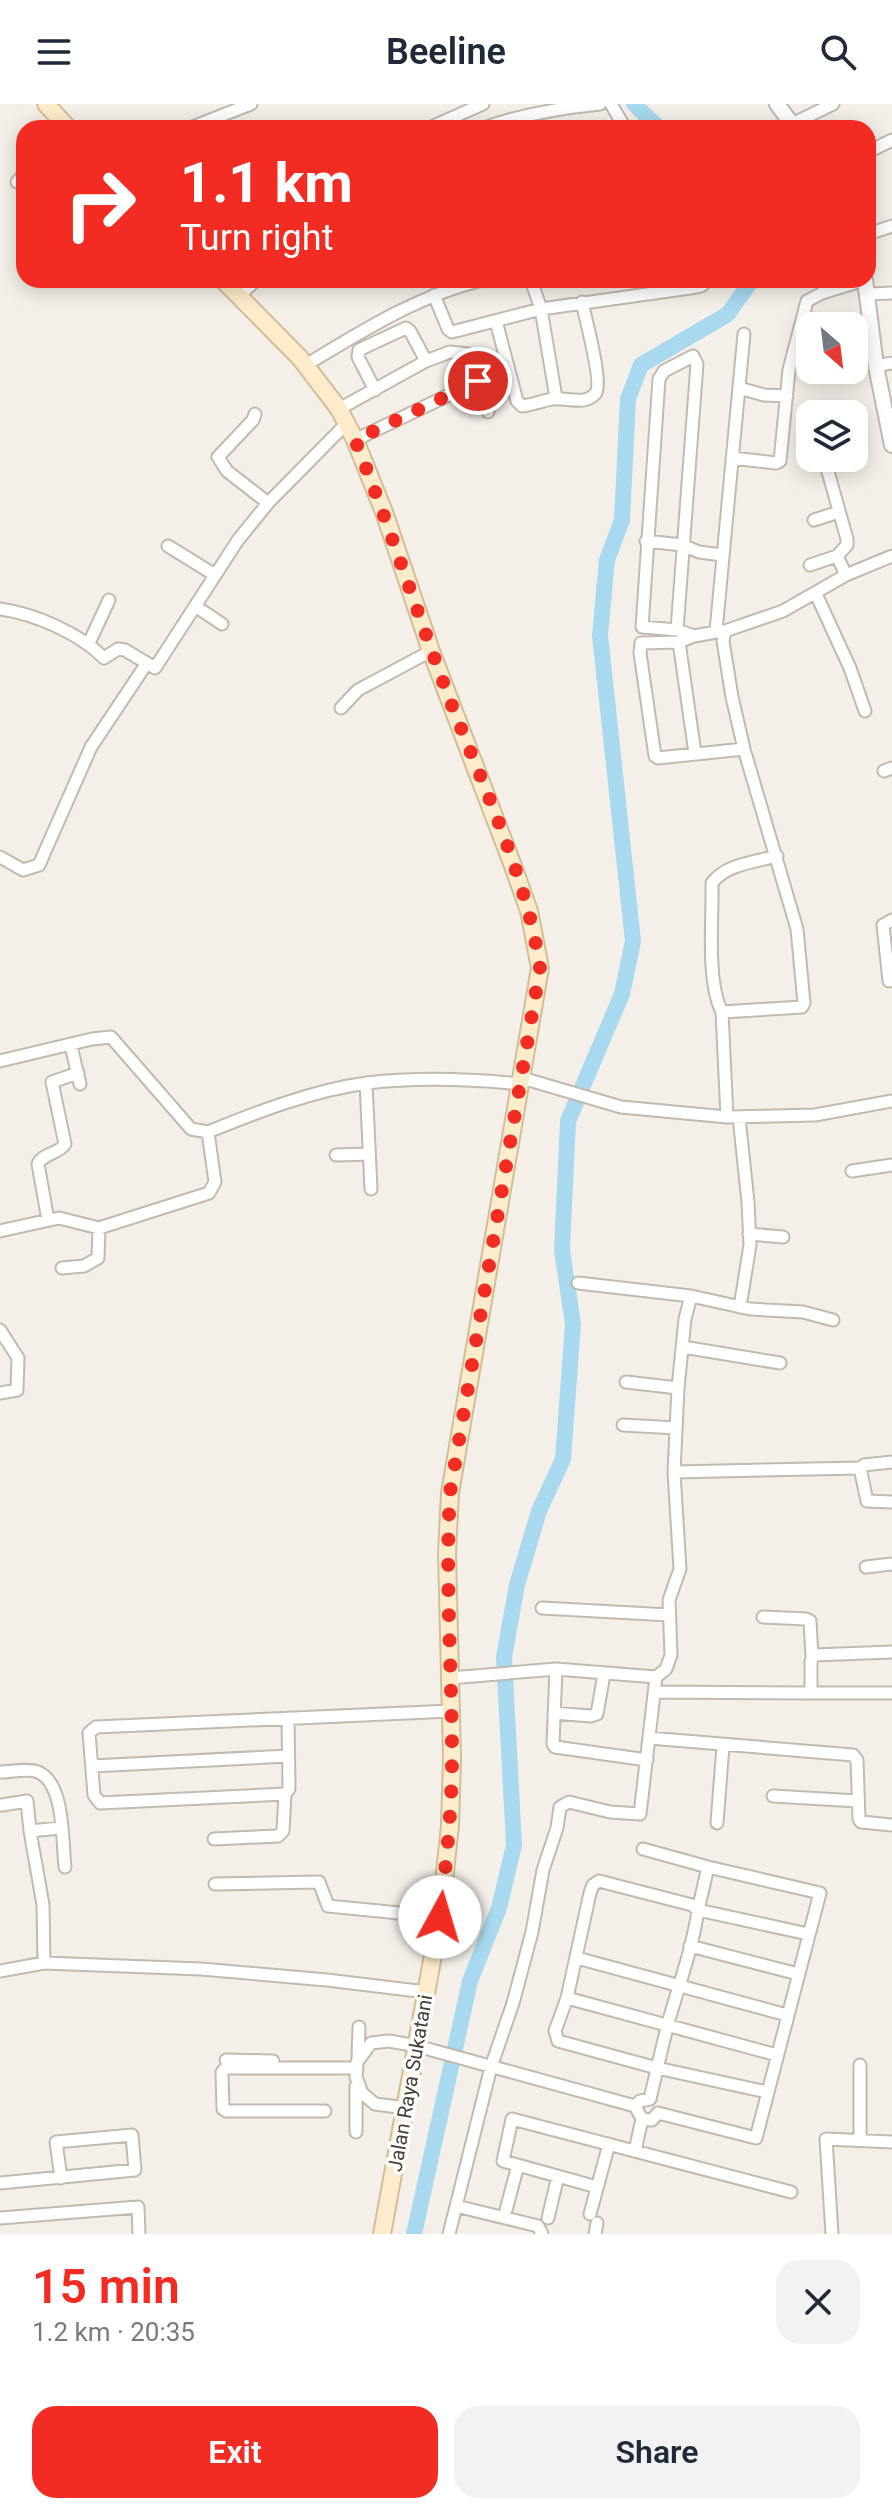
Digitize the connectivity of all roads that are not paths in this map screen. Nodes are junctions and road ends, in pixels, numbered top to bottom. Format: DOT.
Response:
graph roads {
  1 [pos="46,104"];
  2 [pos="251,104"];
  3 [pos="527,104"];
  4 [pos="600,104"];
  5 [pos="777,104"];
  6 [pos="833,104"];
  7 [pos="483,108"];
  8 [pos="516,117"];
  9 [pos="60,120"];
  10 [pos="210,120"];
  11 [pos="451,120"];
  12 [pos="508,120"];
  13 [pos="789,120"];
  14 [pos="805,120"];
  15 [pos="231,288"];
  16 [pos="248,288"];
  17 [pos="452,288"];
  18 [pos="534,288"];
  19 [pos="690,288"];
  20 [pos="850,288"];
  21 [pos="866,288"];
  22 [pos="434,295"];
  23 [pos="239,296"];
  24 [pos="582,302"];
  25 [pos="541,309"];
  26 [pos="496,321"];
  27 [pos="744,334"];
  28 [pos="426,361"];
  29 [pos="303,362"];
  30 [pos="892,363"];
  31 [pos="876,366"];
  32 [pos="478,381"];
  33 [pos="739,388"];
  34 [pos="375,390"];
  35 [pos="787,396"];
  36 [pos="556,398"];
  37 [pos="488,412"];
  38 [pos="255,414"];
  39 [pos="343,416"];
  40 [pos="891,436"];
  41 [pos="355,440"];
  42 [pos="732,458"];
  43 [pos="828,472"];
  44 [pos="268,503"];
  45 [pos="839,512"];
  46 [pos="814,520"];
  47 [pos="646,541"];
  48 [pos="682,545"];
  49 [pos="168,546"];
  50 [pos="722,555"];
  51 [pos="837,556"];
  52 [pos="892,556"];
  53 [pos="810,565"];
  54 [pos="215,575"];
  55 [pos="846,575"];
  56 [pos="816,594"];
  57 [pos="109,600"];
  58 [pos="195,606"];
  59 [pos="0,609"];
  60 [pos="222,624"];
  61 [pos="642,627"];
  62 [pos="720,631"];
  63 [pos="678,636"];
  64 [pos="89,643"];
  65 [pos="641,643"];
  66 [pos="431,651"];
  67 [pos="147,663"];
  68 [pos="341,708"];
  69 [pos="865,711"];
  70 [pos="744,749"];
  71 [pos="695,753"];
  72 [pos="777,856"];
  73 [pos="0,857"];
  74 [pos="892,920"];
  75 [pos="890,964"];
  76 [pos="889,981"];
  77 [pos="722,1012"];
  78 [pos="71,1046"];
  79 [pos="0,1061"];
  80 [pos="522,1081"];
  81 [pos="366,1083"];
  82 [pos="892,1101"];
  83 [pos="733,1117"];
  84 [pos="208,1132"];
  85 [pos="369,1154"];
  86 [pos="336,1155"];
  87 [pos="892,1165"];
  88 [pos="852,1171"];
  89 [pos="371,1189"];
  90 [pos="48,1220"];
  91 [pos="99,1228"];
  92 [pos="0,1231"];
  93 [pos="749,1234"];
  94 [pos="783,1237"];
  95 [pos="62,1268"];
  96 [pos="578,1283"];
  97 [pos="691,1296"];
  98 [pos="740,1307"];
  99 [pos="833,1320"];
  100 [pos="0,1330"];
  101 [pos="683,1347"];
  102 [pos="780,1363"];
  103 [pos="626,1382"];
  104 [pos="678,1388"];
  105 [pos="0,1393"];
  106 [pos="623,1425"];
  107 [pos="676,1428"];
  108 [pos="892,1462"];
  109 [pos="860,1468"];
  110 [pos="674,1472"];
  111 [pos="892,1502"];
  112 [pos="892,1564"];
  113 [pos="866,1567"];
  114 [pos="542,1608"];
  115 [pos="669,1615"];
  116 [pos="763,1617"];
  117 [pos="892,1652"];
  118 [pos="812,1657"];
  119 [pos="556,1669"];
  120 [pos="604,1674"];
  121 [pos="656,1677"];
  122 [pos="450,1678"];
  123 [pos="655,1692"];
  124 [pos="811,1693"];
  125 [pos="892,1693"];
  126 [pos="451,1711"];
  127 [pos="554,1713"];
  128 [pos="288,1718"];
  129 [pos="649,1738"];
  130 [pos="723,1746"];
  131 [pos="288,1756"];
  132 [pos="647,1760"];
  133 [pos="92,1766"];
  134 [pos="0,1772"];
  135 [pos="285,1794"];
  136 [pos="773,1796"];
  137 [pos="857,1801"];
  138 [pos="2,1805"];
  139 [pos="717,1823"];
  140 [pos="892,1825"];
  141 [pos="60,1828"];
  142 [pos="30,1831"];
  143 [pos="214,1839"];
  144 [pos="643,1849"];
  145 [pos="65,1867"];
  146 [pos="708,1867"];
  147 [pos="215,1884"];
  148 [pos="698,1910"];
  149 [pos="440,1917"];
  150 [pos="808,1934"];
  151 [pos="690,1946"];
  152 [pos="577,1958"];
  153 [pos="44,1963"];
  154 [pos="0,1971"];
  155 [pos="798,1974"];
  156 [pos="680,1987"];
  157 [pos="426,1992"];
  158 [pos="567,1998"];
  159 [pos="787,2015"];
  160 [pos="359,2027"];
  161 [pos="668,2027"];
  162 [pos="417,2046"];
  163 [pos="777,2055"];
  164 [pos="226,2060"];
  165 [pos="860,2065"];
  166 [pos="357,2066"];
  167 [pos="491,2067"];
  168 [pos="657,2068"];
  169 [pos="767,2092"];
  170 [pos="650,2099"];
  171 [pos="635,2106"];
  172 [pos="406,2108"];
  173 [pos="325,2111"];
  174 [pos="658,2113"];
  175 [pos="642,2119"];
  176 [pos="356,2132"];
  177 [pos="860,2140"];
  178 [pos="892,2142"];
  179 [pos="609,2144"];
  180 [pos="635,2151"];
  181 [pos="518,2165"];
  182 [pos="558,2176"];
  183 [pos="61,2178"];
  184 [pos="0,2183"];
  185 [pos="597,2187"];
  186 [pos="791,2192"];
  187 [pos="456,2206"];
  188 [pos="506,2210"];
  189 [pos="0,2218"];
  190 [pos="548,2218"];
  191 [pos="594,2223"];
  192 [pos="139,2234"];
  193 [pos="382,2234"];
  194 [pos="449,2234"];
  195 [pos="542,2234"];
  196 [pos="832,2234"];
  1 -- 9 [label="main road"];
  2 -- 10 [label="street"];
  3 -- 8 [label="street"];
  4 -- 8 [label="street"];
  5 -- 13 [label="street"];
  6 -- 14 [label="street"];
  7 -- 11 [label="street"];
  8 -- 12 [label="street"];
  15 -- 23 [label="main road, Jalan Raya Sukatani"];
  16 -- 23 [label="street"];
  17 -- 22 [label="street"];
  18 -- 25 [label="street"];
  19 -- 24 [label="street"];
  20 -- 35 [label="street"];
  21 -- 31 [label="street"];
  22 -- 26 [label="street"];
  22 -- 29 [label="street"];
  23 -- 29 [label="main road, Jalan Raya Sukatani"];
  24 -- 25 [label="street"];
  24 -- 36 [label="street"];
  25 -- 26 [label="street"];
  25 -- 36 [label="street"];
  26 -- 36 [label="street"];
  27 -- 33 [label="street"];
  28 -- 32 [label="street"];
  28 -- 34 [label="street"];
  28 -- 34 [label="street"];
  29 -- 39 [label="main road, Jalan Raya Sukatani"];
  30 -- 31 [label="street"];
  31 -- 40 [label="street"];
  32 -- 37 [label="street"];
  32 -- 41 [label="street"];
  33 -- 35 [label="street"];
  33 -- 42 [label="street"];
  34 -- 39 [label="street"];
  35 -- 42 [label="street"];
  38 -- 44 [label="street"];
  39 -- 41 [label="main road, Jalan Raya Sukatani"];
  39 -- 44 [label="street"];
  41 -- 66 [label="main road, Jalan Raya Sukatani"];
  42 -- 50 [label="street"];
  43 -- 45 [label="street"];
  44 -- 54 [label="street"];
  45 -- 46 [label="street"];
  45 -- 51 [label="street"];
  47 -- 48 [label="street"];
  47 -- 48 [label="street"];
  47 -- 61 [label="street"];
  48 -- 50 [label="street"];
  48 -- 63 [label="street"];
  49 -- 54 [label="street"];
  50 -- 62 [label="street"];
  51 -- 53 [label="street"];
  51 -- 55 [label="street"];
  52 -- 55 [label="street"];
  54 -- 58 [label="street"];
  55 -- 56 [label="street"];
  56 -- 62 [label="street"];
  56 -- 69 [label="street"];
  57 -- 64 [label="street"];
  58 -- 60 [label="street"];
  58 -- 67 [label="street"];
  59 -- 64 [label="street"];
  61 -- 63 [label="street"];
  61 -- 65 [label="street"];
  62 -- 63 [label="street"];
  62 -- 70 [label="street"];
  63 -- 65 [label="street"];
  63 -- 71 [label="street"];
  64 -- 67 [label="street"];
  65 -- 71 [label="street"];
  66 -- 68 [label="street"];
  66 -- 80 [label="main road, Jalan Raya Sukatani"];
  67 -- 73 [label="street"];
  70 -- 71 [label="street"];
  70 -- 72 [label="street"];
  72 -- 77 [label="street"];
  72 -- 77 [label="street"];
  74 -- 75 [label="street"];
  75 -- 76 [label="street"];
  77 -- 83 [label="street"];
  78 -- 79 [label="street"];
  78 -- 84 [label="street"];
  78 -- 90 [label="street"];
  80 -- 81 [label="street"];
  80 -- 83 [label="street"];
  80 -- 122 [label="main road, Jalan Raya Sukatani"];
  81 -- 84 [label="street"];
  81 -- 85 [label="street"];
  82 -- 83 [label="street"];
  83 -- 93 [label="street"];
  84 -- 91 [label="street"];
  85 -- 86 [label="street"];
  85 -- 89 [label="street"];
  87 -- 88 [label="street"];
  90 -- 91 [label="street"];
  90 -- 92 [label="street"];
  91 -- 95 [label="street"];
  93 -- 94 [label="street"];
  93 -- 98 [label="street"];
  96 -- 97 [label="street"];
  97 -- 98 [label="street"];
  97 -- 101 [label="street"];
  98 -- 99 [label="street"];
  100 -- 105 [label="street"];
  101 -- 102 [label="street"];
  101 -- 104 [label="street"];
  103 -- 104 [label="street"];
  104 -- 107 [label="street"];
  106 -- 107 [label="street"];
  107 -- 110 [label="street"];
  108 -- 109 [label="street"];
  109 -- 110 [label="street"];
  109 -- 111 [label="street"];
  110 -- 115 [label="street"];
  112 -- 113 [label="street"];
  114 -- 115 [label="street"];
  115 -- 121 [label="street"];
  116 -- 118 [label="street"];
  117 -- 118 [label="street"];
  118 -- 124 [label="street"];
  119 -- 120 [label="street"];
  119 -- 122 [label="street"];
  119 -- 127 [label="street"];
  120 -- 121 [label="street"];
  120 -- 127 [label="street"];
  121 -- 123 [label="street"];
  122 -- 126 [label="main road, Jalan Raya Sukatani"];
  123 -- 124 [label="street"];
  123 -- 129 [label="street"];
  124 -- 125 [label="street"];
  126 -- 128 [label="street"];
  126 -- 149 [label="main road, Jalan Raya Sukatani"];
  127 -- 132 [label="street"];
  128 -- 131 [label="street"];
  128 -- 133 [label="street"];
  129 -- 130 [label="street"];
  129 -- 132 [label="street"];
  130 -- 137 [label="street"];
  130 -- 139 [label="street"];
  131 -- 133 [label="street"];
  131 -- 135 [label="street"];
  132 -- 167 [label="street"];
  133 -- 135 [label="street"];
  134 -- 141 [label="street"];
  135 -- 143 [label="street"];
  136 -- 137 [label="street"];
  137 -- 140 [label="street"];
  138 -- 142 [label="street"];
  141 -- 142 [label="street"];
  141 -- 145 [label="street"];
  142 -- 153 [label="street"];
  144 -- 146 [label="street"];
  146 -- 148 [label="street"];
  146 -- 150 [label="street"];
  147 -- 149 [label="street"];
  148 -- 150 [label="street"];
  148 -- 151 [label="street"];
  148 -- 152 [label="street"];
  149 -- 157 [label="main road, Jalan Raya Sukatani"];
  150 -- 155 [label="street"];
  151 -- 155 [label="street"];
  151 -- 156 [label="street"];
  152 -- 156 [label="street"];
  152 -- 158 [label="street"];
  153 -- 154 [label="street"];
  153 -- 157 [label="street"];
  155 -- 159 [label="street"];
  156 -- 159 [label="street"];
  156 -- 161 [label="street"];
  157 -- 162 [label="main road, Jalan Raya Sukatani"];
  158 -- 161 [label="street"];
  158 -- 168 [label="street"];
  159 -- 163 [label="street"];
  160 -- 166 [label="street"];
  161 -- 163 [label="street"];
  161 -- 168 [label="street"];
  162 -- 166 [label="street"];
  162 -- 167 [label="street"];
  162 -- 172 [label="main road, Jalan Raya Sukatani"];
  163 -- 169 [label="street"];
  164 -- 166 [label="street"];
  165 -- 177 [label="street"];
  166 -- 172 [label="street"];
  166 -- 173 [label="street"];
  166 -- 176 [label="street"];
  167 -- 171 [label="street"];
  167 -- 187 [label="street"];
  168 -- 169 [label="street"];
  168 -- 170 [label="street"];
  169 -- 174 [label="street"];
  170 -- 171 [label="street"];
  170 -- 174 [label="street"];
  171 -- 175 [label="street"];
  172 -- 193 [label="main road, Jalan Raya Sukatani"];
  174 -- 175 [label="street"];
  175 -- 180 [label="street"];
  177 -- 178 [label="street"];
  177 -- 196 [label="street"];
  179 -- 180 [label="street"];
  179 -- 181 [label="street"];
  179 -- 185 [label="street"];
  180 -- 186 [label="street"];
  181 -- 182 [label="street"];
  181 -- 188 [label="street"];
  182 -- 185 [label="street"];
  182 -- 190 [label="street"];
  183 -- 183 [label="street"];
  183 -- 184 [label="street"];
  185 -- 191 [label="street"];
  187 -- 194 [label="street"];
  187 -- 195 [label="street"];
  189 -- 192 [label="street"];
}
